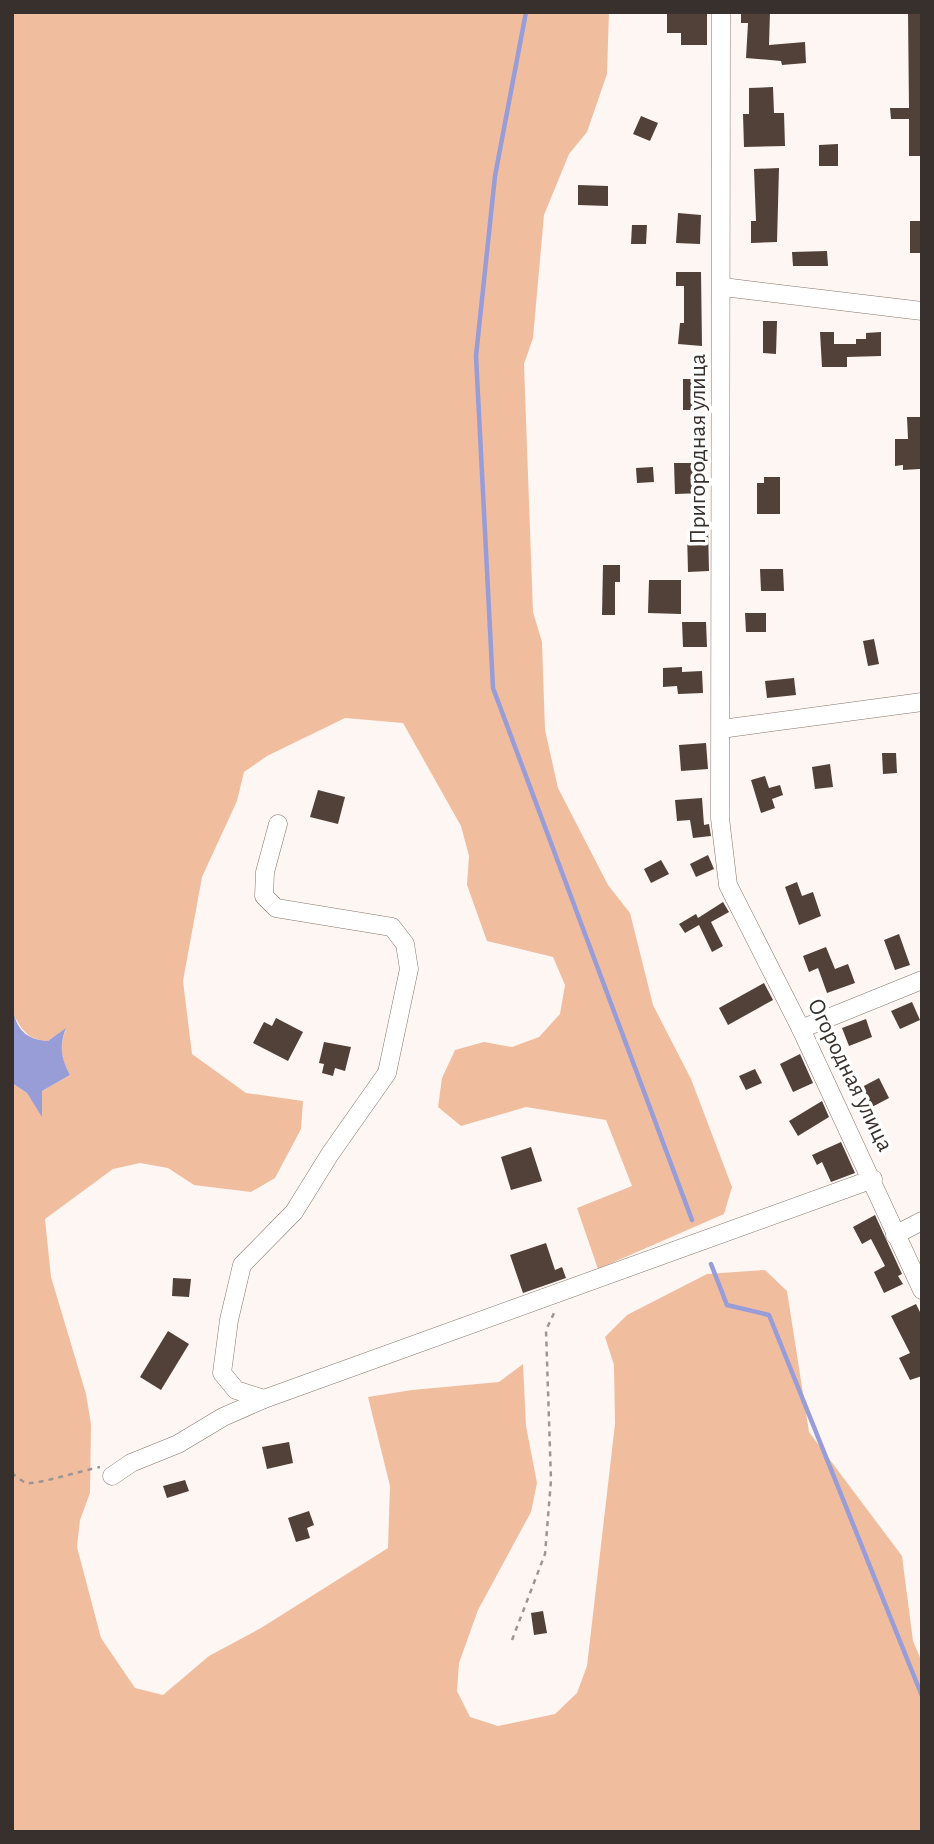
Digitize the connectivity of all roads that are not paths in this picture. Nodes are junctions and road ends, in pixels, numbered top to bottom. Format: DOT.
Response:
graph roads {
  1 [pos="721,12"];
  2 [pos="723,287"];
  3 [pos="922,311"];
  4 [pos="922,702"];
  5 [pos="721,729"];
  6 [pos="278,824"];
  7 [pos="728,885"];
  8 [pos="922,980"];
  9 [pos="801,1029"];
  10 [pos="873,1179"];
  11 [pos="922,1221"];
  12 [pos="895,1236"];
  13 [pos="922,1290"];
  14 [pos="264,1399"];
  15 [pos="109,1471"];
  1 -- 2 [label="street, Пригородная улица"];
  2 -- 3 [label="street"];
  2 -- 5 [label="street, Пригородная улица"];
  4 -- 5 [label="street"];
  5 -- 7 [label="street, Пригородная улица"];
  6 -- 14 [label="street"];
  7 -- 9 [label="street, Огородная улица"];
  8 -- 9 [label="street"];
  9 -- 10 [label="street, Огородная улица"];
  10 -- 12 [label="street, Огородная улица"];
  10 -- 14 [label="street"];
  11 -- 12 [label="street"];
  12 -- 13 [label="street, Огородная улица"];
  14 -- 15 [label="street"];
}
